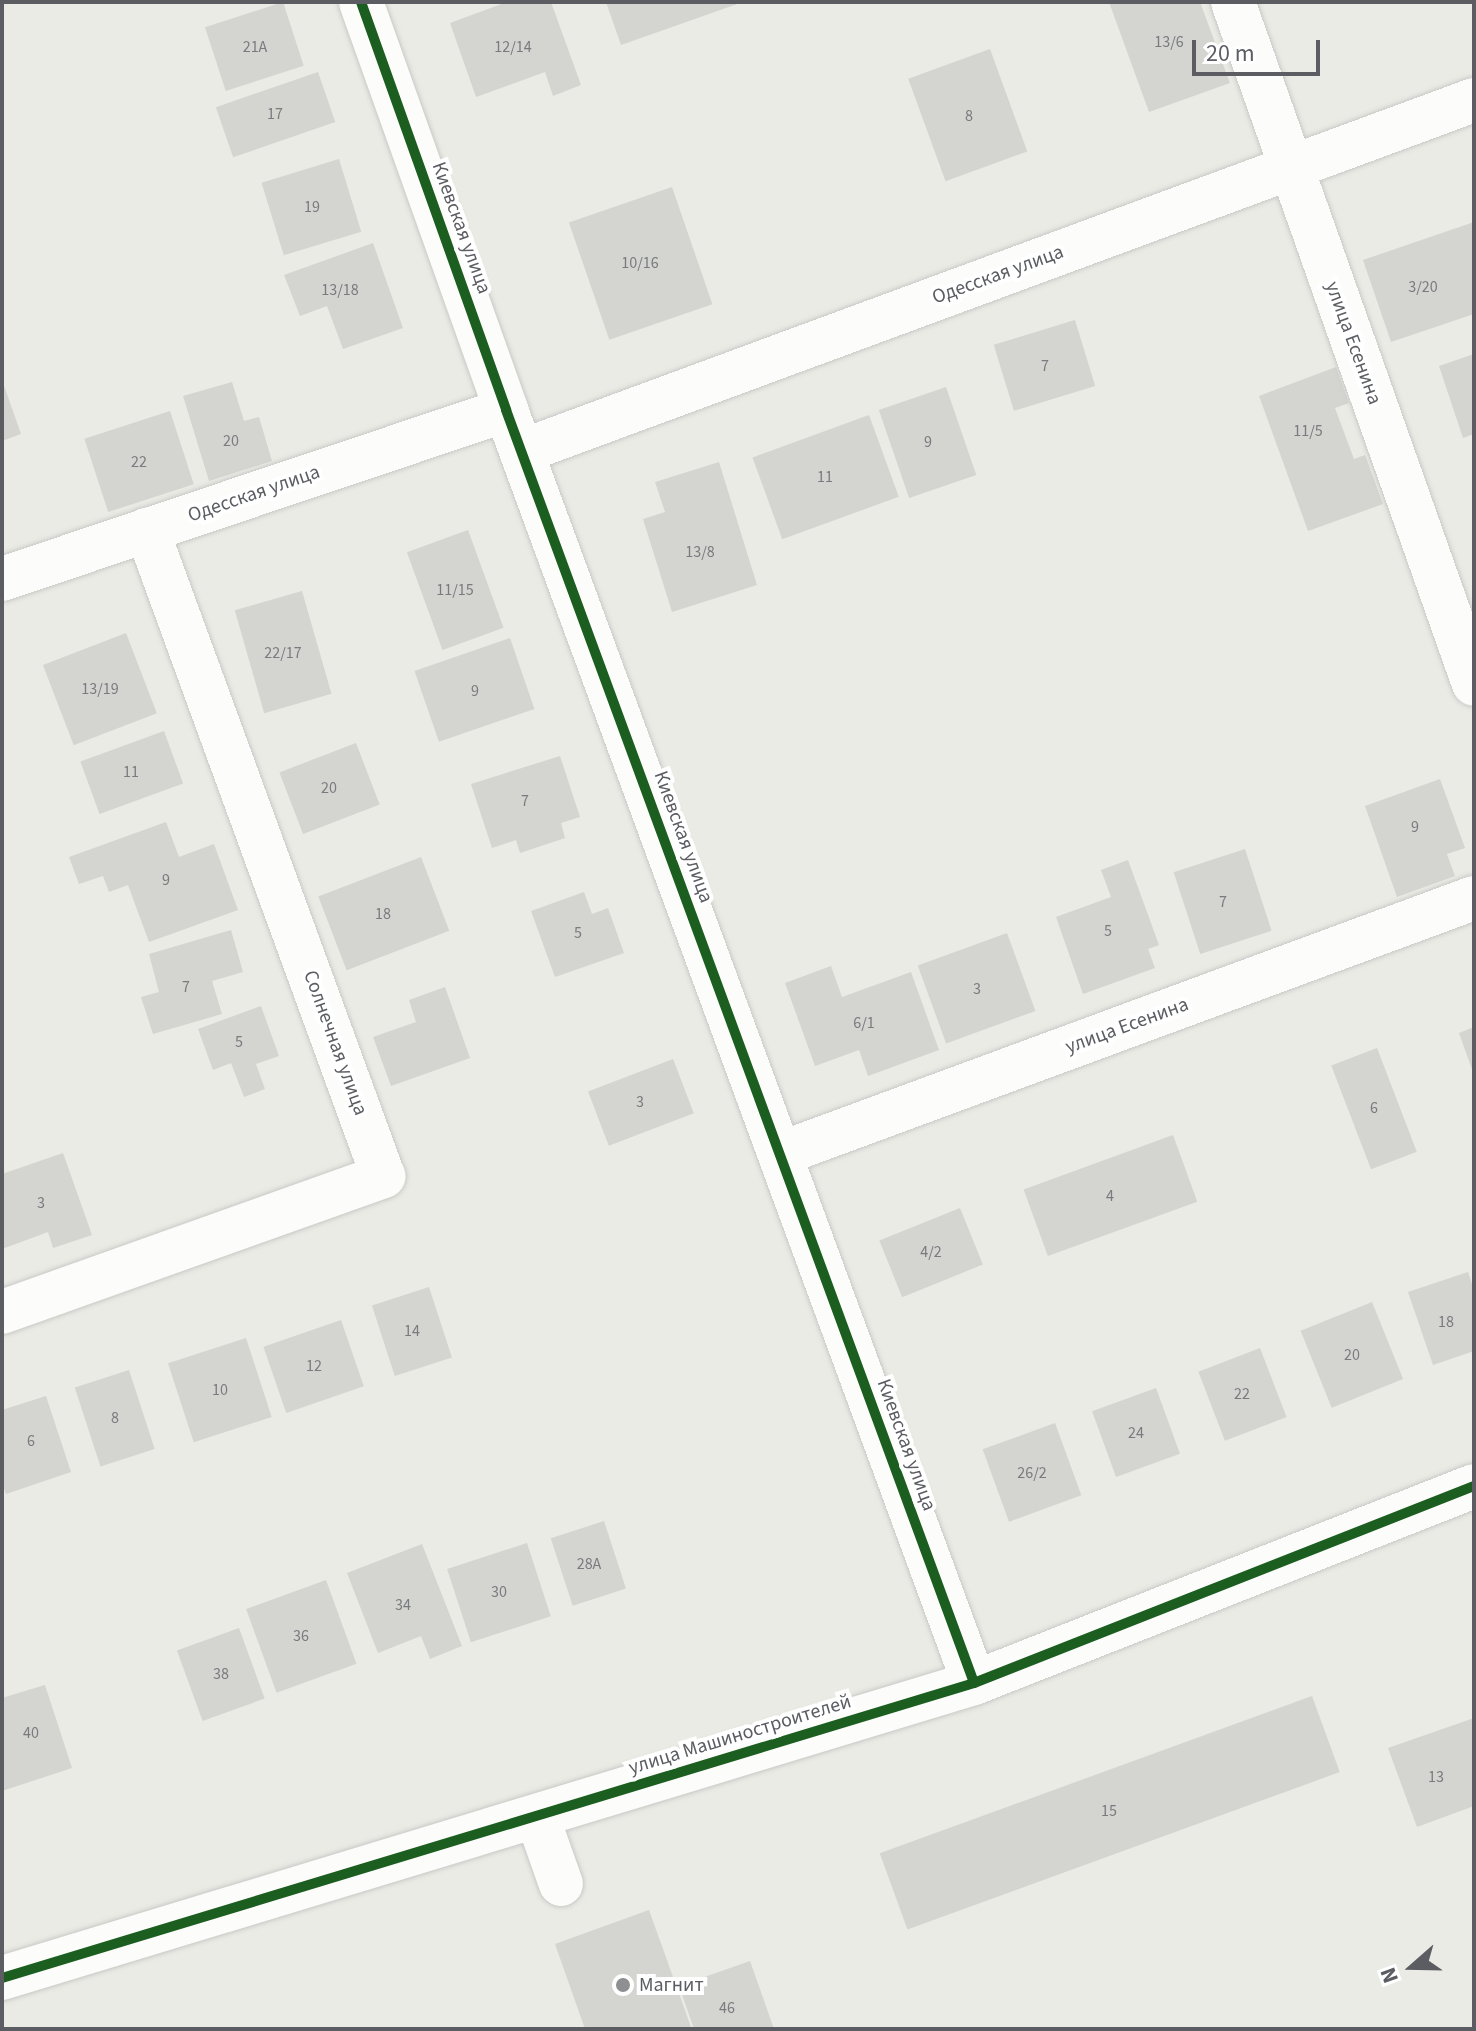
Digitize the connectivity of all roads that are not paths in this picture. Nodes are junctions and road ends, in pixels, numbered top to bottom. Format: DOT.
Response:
graph roads {
  1 [pos="361,2"];
  2 [pos="1233,2"];
  3 [pos="1474,100"];
  4 [pos="1291,168"];
  5 [pos="506,410"];
  6 [pos="523,451"];
  7 [pos="147,530"];
  8 [pos="2,579"];
  9 [pos="1474,684"];
  10 [pos="1474,898"];
  11 [pos="780,1154"];
  12 [pos="2,1312"];
  13 [pos="1474,1486"];
  14 [pos="974,1683"];
  15 [pos="537,1816"];
  16 [pos="561,1884"];
  17 [pos="2,1978"];
  1 -- 5 [label="street, Киевская улица"];
  2 -- 4 [label="street, улица Есенина"];
  3 -- 4 [label="street, Одесская улица"];
  4 -- 6 [label="street, Одесская улица"];
  4 -- 9 [label="street, улица Есенина"];
  5 -- 6 [label="street, Киевская улица"];
  5 -- 7 [label="street, Одесская улица"];
  6 -- 11 [label="street, Киевская улица"];
  7 -- 8 [label="street, Одесская улица"];
  7 -- 12 [label="street, Солнечная улица"];
  10 -- 11 [label="street, улица Есенина"];
  11 -- 14 [label="street, Киевская улица"];
  13 -- 14 [label="street, улица Машиностроителей"];
  14 -- 15 [label="street, улица Машиностроителей"];
  15 -- 16 [label="street"];
  15 -- 17 [label="street, улица Машиностроителей"];
}
